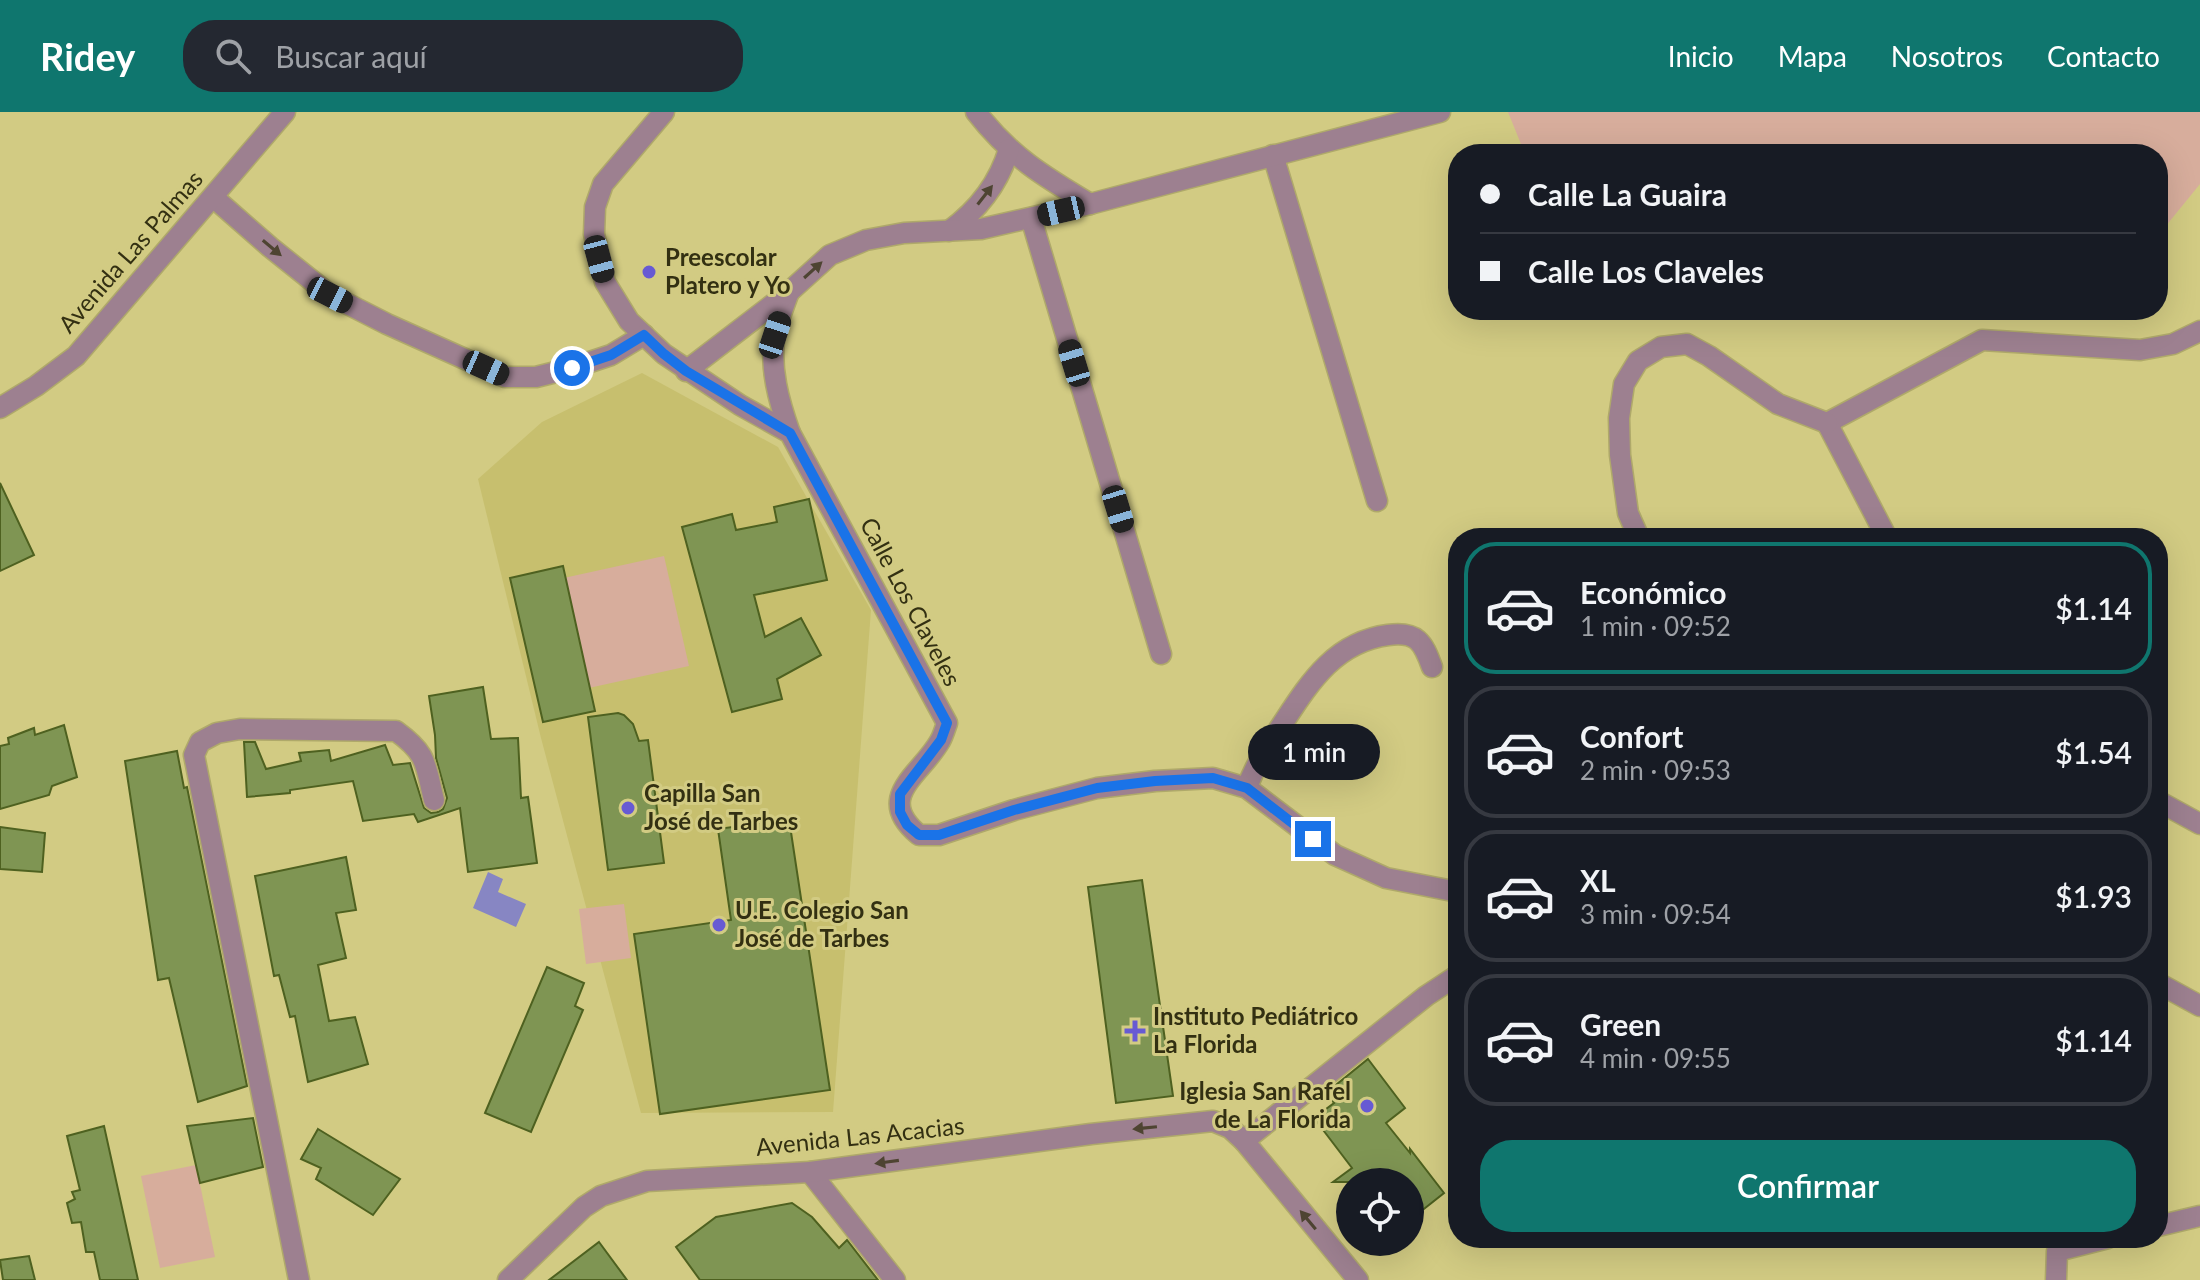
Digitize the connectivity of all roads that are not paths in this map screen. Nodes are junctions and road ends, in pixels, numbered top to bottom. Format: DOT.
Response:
graph roads {
  1 [pos="285,112"];
  2 [pos="664,112"];
  3 [pos="976,112"];
  4 [pos="1440,112"];
  5 [pos="1009,149"];
  6 [pos="1273,155"];
  7 [pos="213,197"];
  8 [pos="1090,204"];
  9 [pos="1031,218"];
  10 [pos="949,231"];
  11 [pos="789,292"];
  12 [pos="2200,331"];
  13 [pos="644,335"];
  14 [pos="686,371"];
  15 [pos="0,408"];
  16 [pos="1827,423"];
  17 [pos="790,433"];
  18 [pos="1377,501"];
  19 [pos="1635,528"];
  20 [pos="1882,528"];
  21 [pos="1161,654"];
  22 [pos="1432,667"];
  23 [pos="1247,788"];
  24 [pos="434,800"];
  25 [pos="2168,806"];
  26 [pos="2200,824"];
  27 [pos="1448,890"];
  28 [pos="1448,982"];
  29 [pos="2168,988"];
  30 [pos="2200,1006"];
  31 [pos="1244,1141"];
  32 [pos="810,1172"];
  33 [pos="2200,1216"];
  34 [pos="2168,1224"];
  35 [pos="2056,1248"];
  36 [pos="299,1280"];
  37 [pos="508,1280"];
  38 [pos="895,1280"];
  39 [pos="1358,1280"];
  40 [pos="2056,1280"];
  1 -- 7 [label="street, Avenida Las Palmas"];
  2 -- 13 [label="street"];
  3 -- 5 [label="street"];
  4 -- 6 [label="street"];
  5 -- 8 [label="street"];
  10 -- 5 [label="street, one-way"];
  6 -- 8 [label="street"];
  6 -- 18 [label="street"];
  7 -- 13 [label="street, one-way"];
  7 -- 15 [label="street, Avenida Las Palmas"];
  8 -- 9 [label="street"];
  9 -- 10 [label="street"];
  9 -- 21 [label="street"];
  11 -- 10 [label="street, one-way"];
  11 -- 14 [label="street"];
  11 -- 17 [label="street"];
  12 -- 16 [label="street"];
  13 -- 14 [label="street"];
  14 -- 17 [label="street"];
  16 -- 19 [label="street"];
  16 -- 20 [label="street"];
  17 -- 23 [label="street, Calle Los Claveles"];
  22 -- 23 [label="street"];
  23 -- 27 [label="street, Calle Los Claveles"];
  24 -- 36 [label="street"];
  25 -- 26 [label="street"];
  28 -- 31 [label="street"];
  29 -- 30 [label="street"];
  31 -- 32 [label="street, Avenida Las Acacias, one-way"];
  39 -- 31 [label="street, one-way"];
  32 -- 37 [label="street, Avenida Las Acacias"];
  32 -- 38 [label="street"];
  33 -- 34 [label="street"];
  35 -- 40 [label="street"];
}
